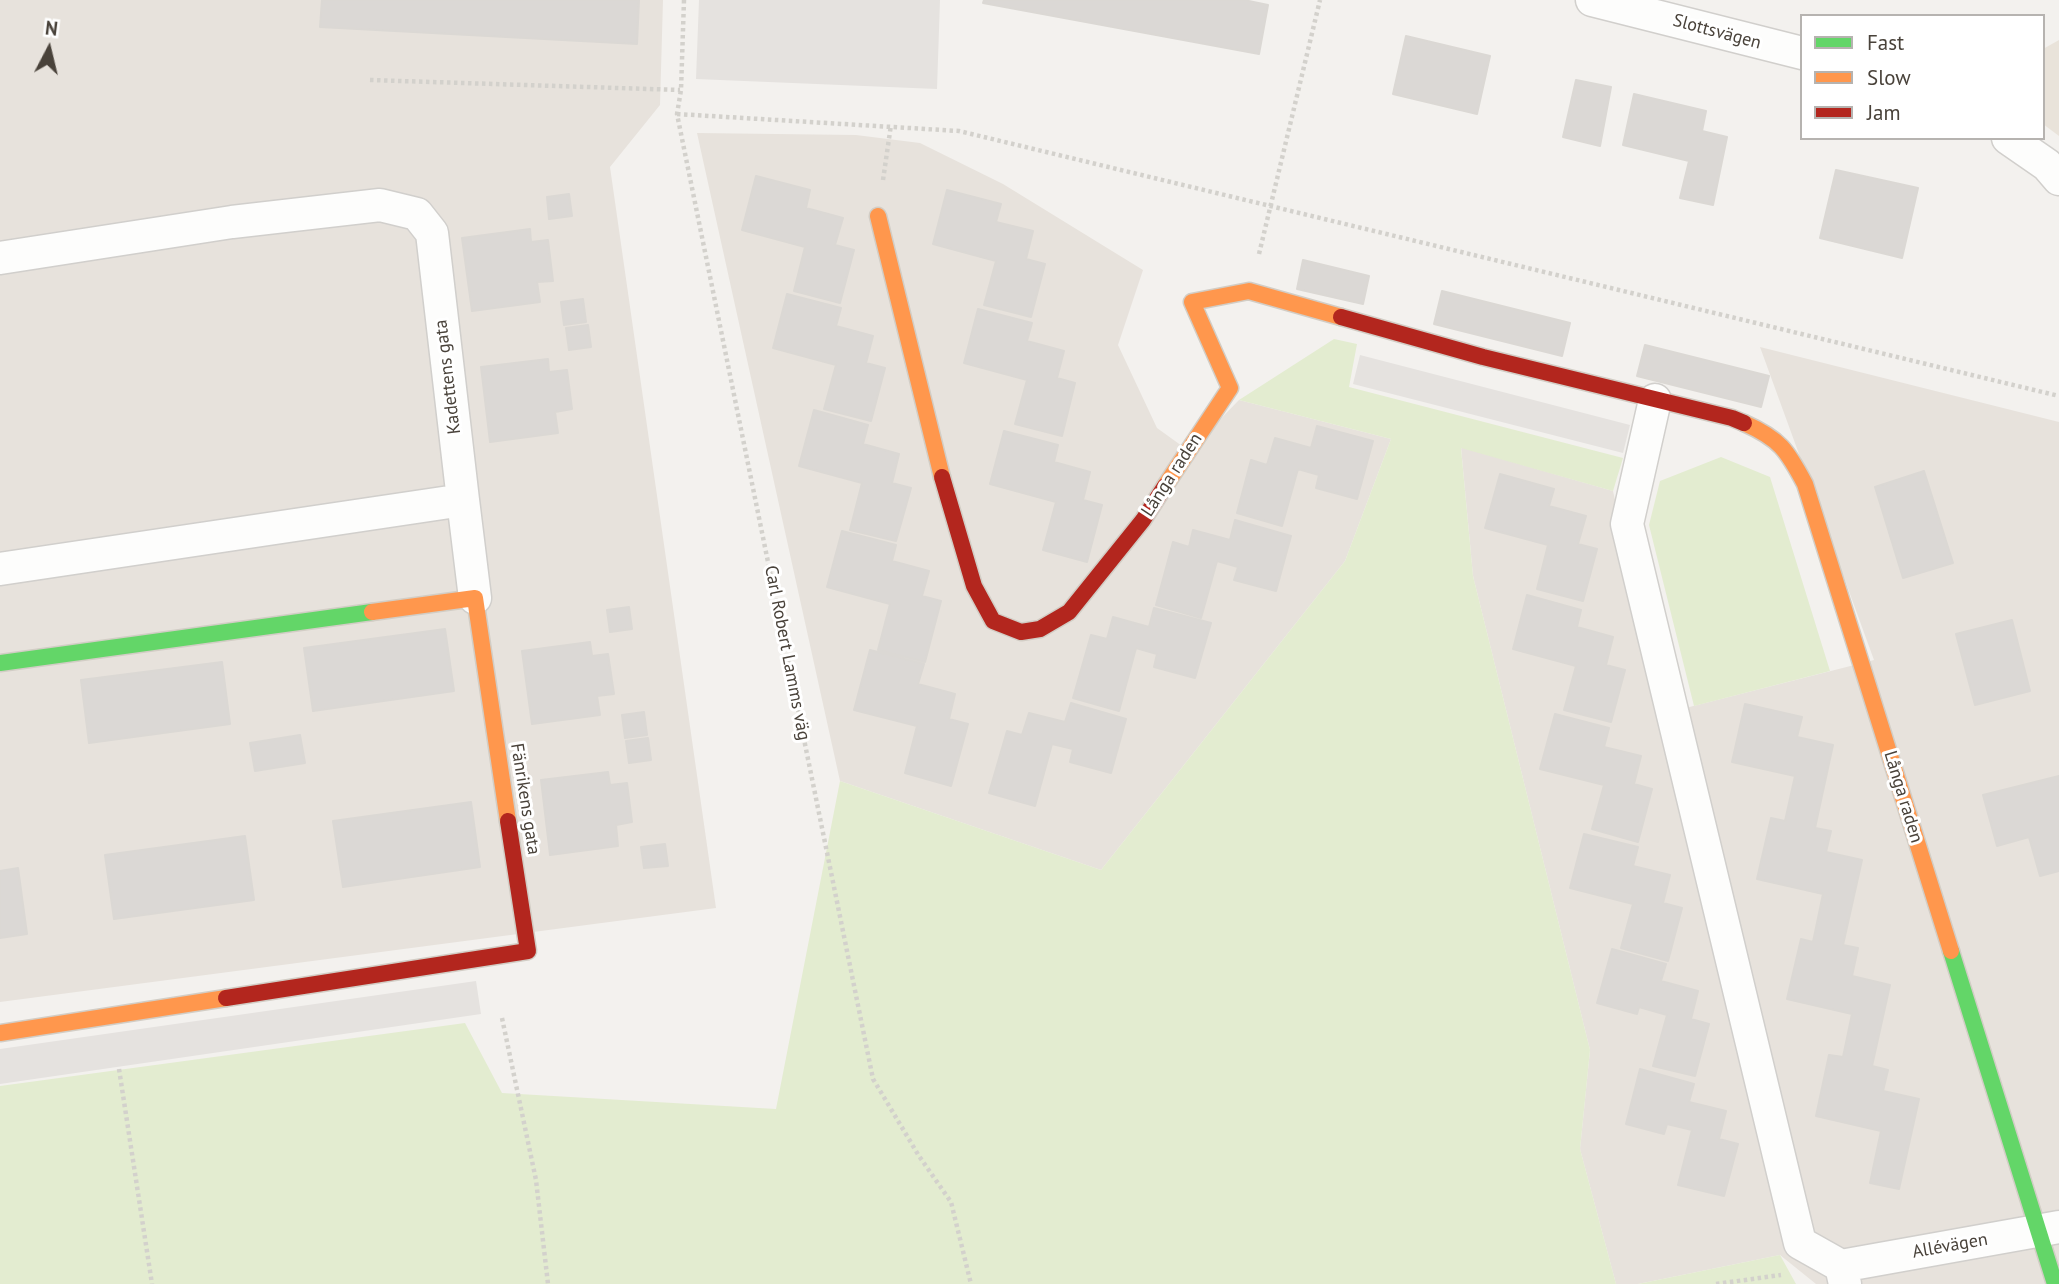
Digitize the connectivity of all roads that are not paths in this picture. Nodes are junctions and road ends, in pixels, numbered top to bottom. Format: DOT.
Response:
graph roads {
  1 [pos="1592,0"];
  2 [pos="1800,52"];
  3 [pos="2011,140"];
  4 [pos="2059,179"];
  5 [pos="878,216"];
  6 [pos="0,258"];
  7 [pos="1655,400"];
  8 [pos="463,500"];
  9 [pos="0,569"];
  10 [pos="475,598"];
  11 [pos="0,663"];
  12 [pos="0,1033"];
  13 [pos="2049,1228"];
  14 [pos="1843,1275"];
  15 [pos="2055,1284"];
  1 -- 2 [label="street, Slottsvägen"];
  3 -- 4 [label="street"];
  5 -- 7 [label="street, Långa raden"];
  6 -- 8 [label="street, Kadettens gata"];
  7 -- 13 [label="street, Långa raden"];
  7 -- 14 [label="street"];
  8 -- 9 [label="street"];
  8 -- 10 [label="street, Kadettens gata"];
  10 -- 11 [label="street"];
  10 -- 12 [label="street, Fänrikens gata"];
  13 -- 14 [label="street, Allévägen"];
  13 -- 15 [label="street, Långa raden"];
}
